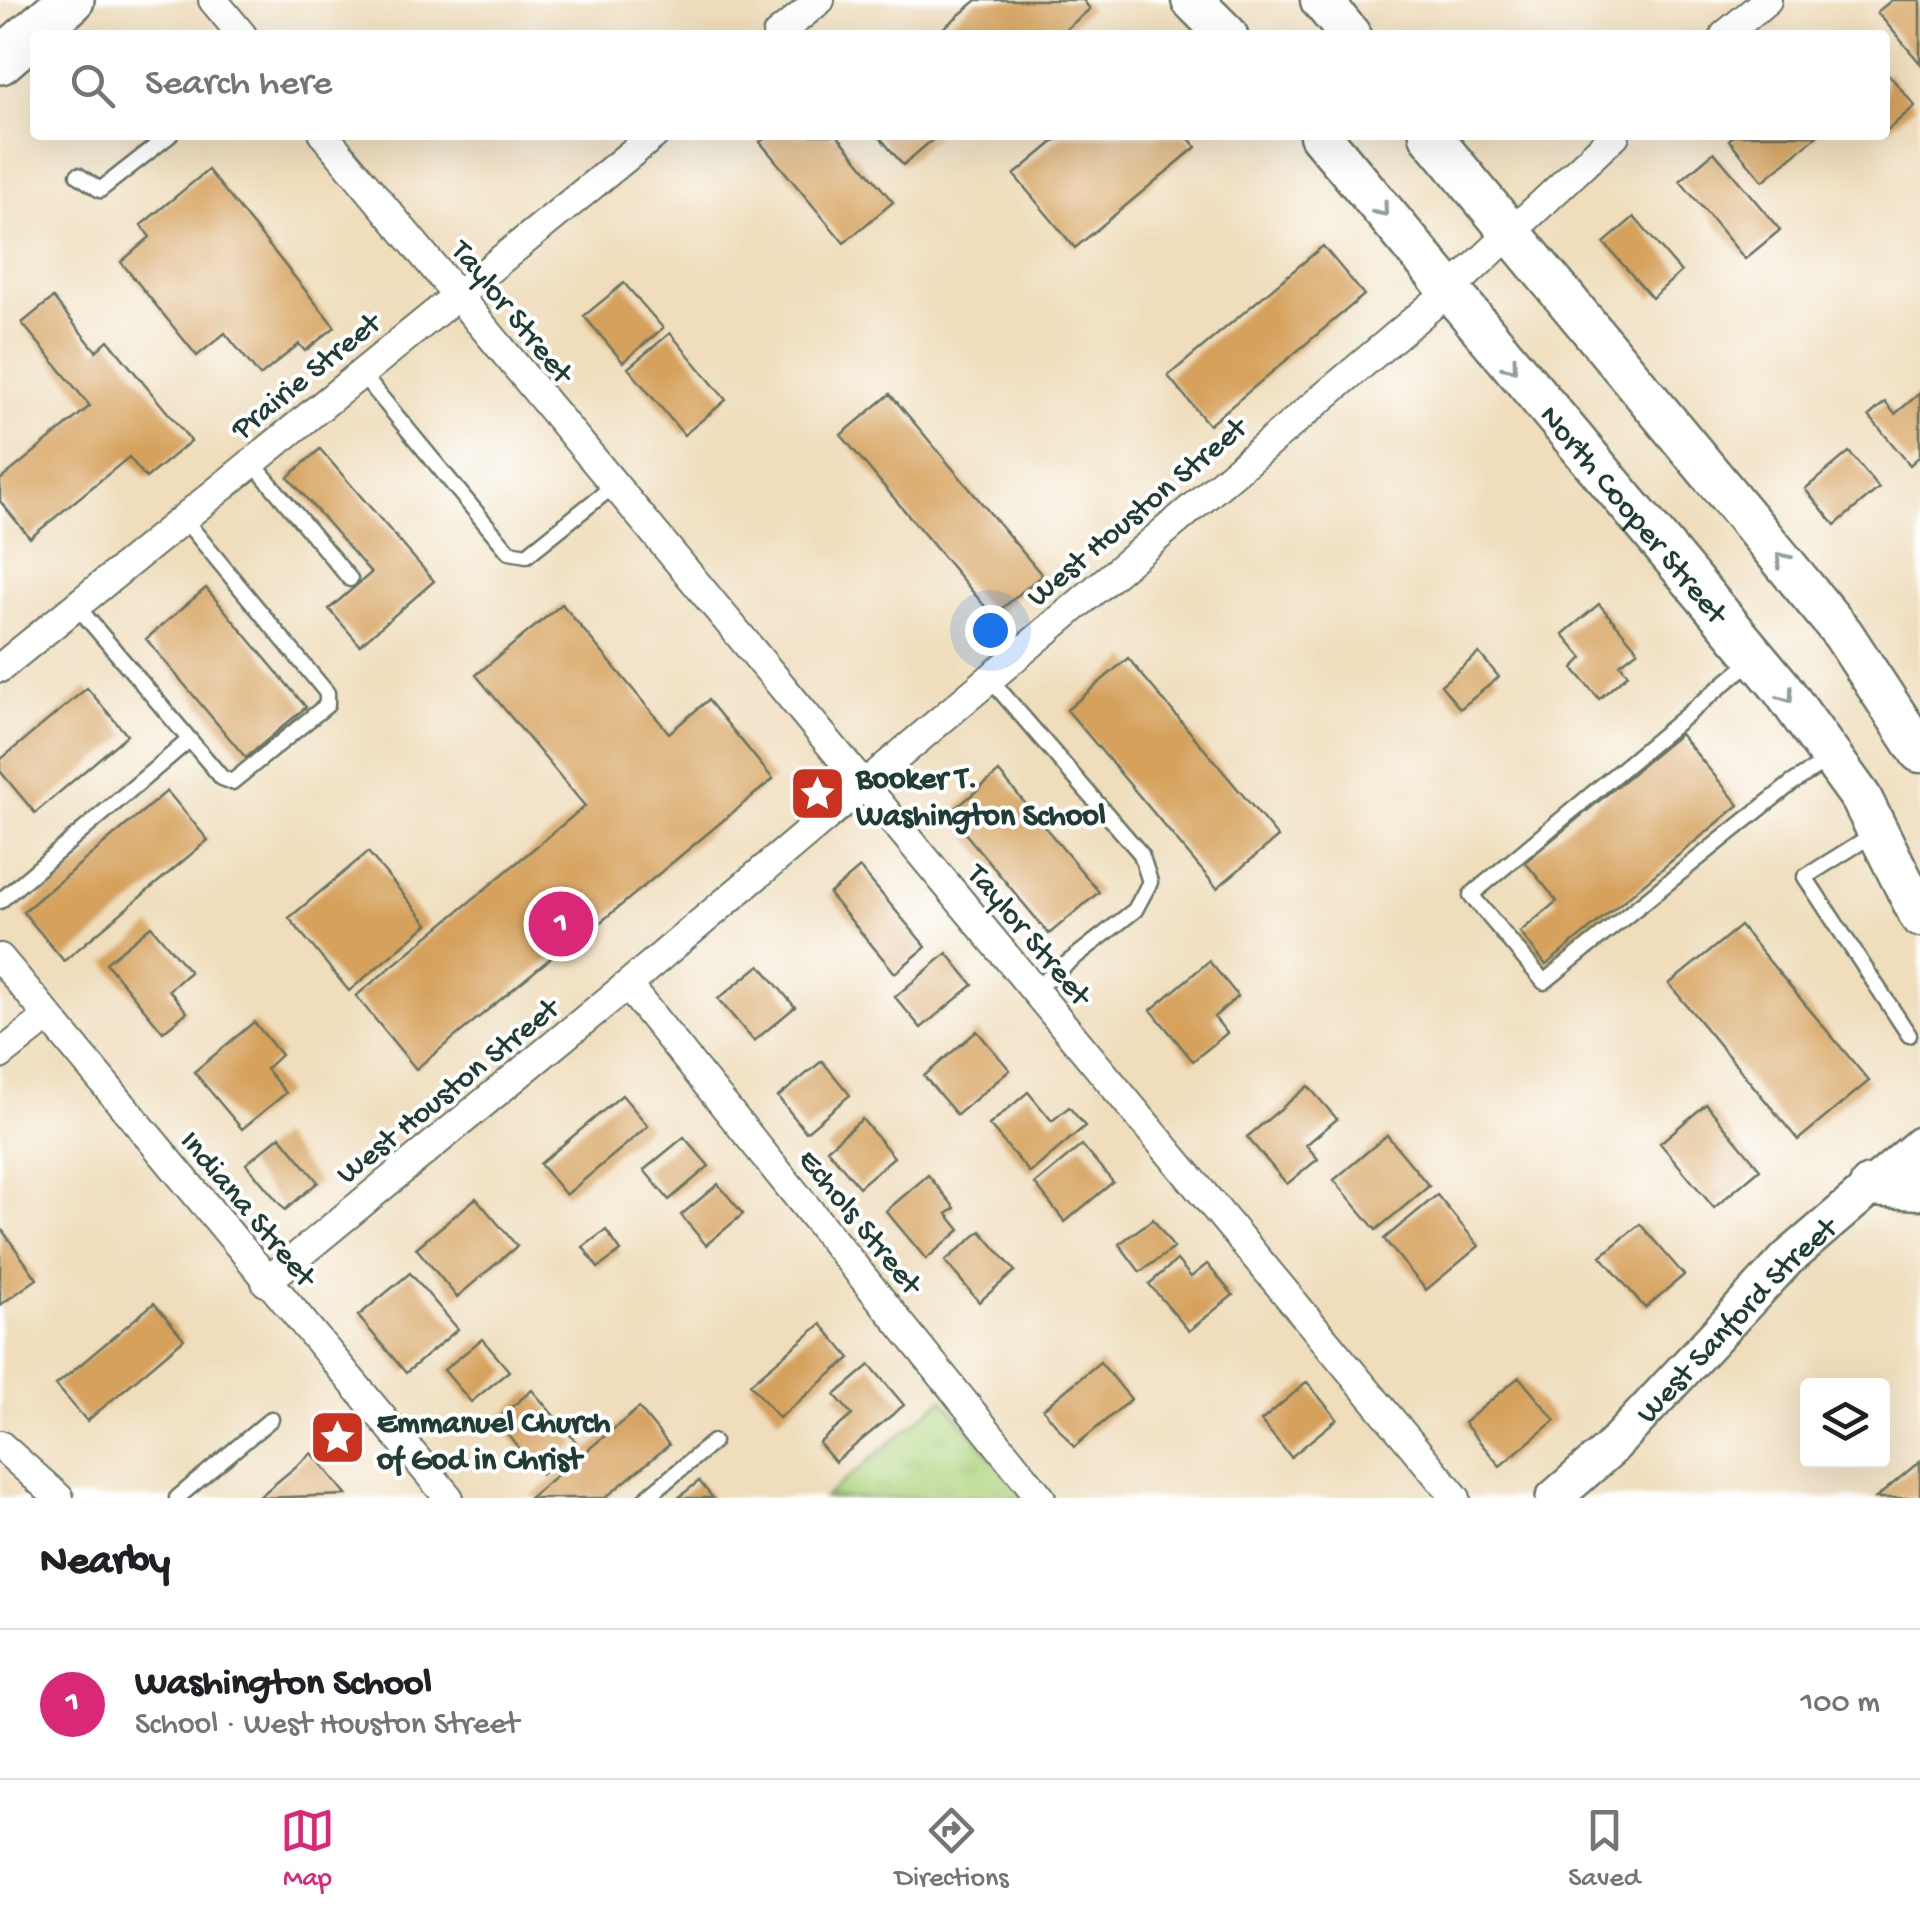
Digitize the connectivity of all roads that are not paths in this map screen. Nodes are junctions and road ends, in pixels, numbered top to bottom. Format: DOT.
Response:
graph roads {
  1 [pos="71,0"];
  2 [pos="213,0"];
  3 [pos="820,0"];
  4 [pos="1192,0"];
  5 [pos="1322,0"];
  6 [pos="1768,0"];
  7 [pos="36,30"];
  8 [pos="238,30"];
  9 [pos="783,30"];
  10 [pos="1222,30"];
  11 [pos="1346,30"];
  12 [pos="1730,30"];
  13 [pos="30,35"];
  14 [pos="0,61"];
  15 [pos="164,140"];
  16 [pos="328,140"];
  17 [pos="648,140"];
  18 [pos="1324,140"];
  19 [pos="1434,140"];
  20 [pos="1610,140"];
  21 [pos="78,175"];
  22 [pos="1510,235"];
  23 [pos="1449,291"];
  24 [pos="457,294"];
  25 [pos="360,372"];
  26 [pos="252,462"];
  27 [pos="612,486"];
  28 [pos="183,518"];
  29 [pos="350,580"];
  30 [pos="76,605"];
  31 [pos="1756,657"];
  32 [pos="0,668"];
  33 [pos="990,679"];
  34 [pos="190,740"];
  35 [pos="1920,752"];
  36 [pos="1831,757"];
  37 [pos="864,787"];
  38 [pos="1877,831"];
  39 [pos="0,900"];
  40 [pos="1920,916"];
  41 [pos="0,958"];
  42 [pos="628,985"];
  43 [pos="1033,990"];
  44 [pos="48,1017"];
  45 [pos="1908,1035"];
  46 [pos="0,1055"];
  47 [pos="1920,1145"];
  48 [pos="1870,1186"];
  49 [pos="1920,1189"];
  50 [pos="266,1282"];
  51 [pos="272,1418"];
  52 [pos="713,1442"];
  53 [pos="0,1445"];
  54 [pos="59,1498"];
  55 [pos="177,1498"];
  56 [pos="449,1498"];
  57 [pos="646,1498"];
  58 [pos="1041,1498"];
  59 [pos="1456,1498"];
  60 [pos="1554,1498"];
  1 -- 7 [label="main road"];
  2 -- 8 [label="street"];
  3 -- 9 [label="street"];
  4 -- 10 [label="main road"];
  5 -- 11 [label="main road"];
  6 -- 12 [label="street"];
  13 -- 14 [label="main road"];
  15 -- 21 [label="lane"];
  16 -- 24 [label="street, Taylor Street"];
  17 -- 24 [label="street, Prairie Street"];
  18 -- 23 [label="main road, North Cooper Street, one-way"];
  19 -- 22 [label="main road"];
  20 -- 22 [label="street, West Houston Street"];
  22 -- 23 [label="street, West Houston Street"];
  35 -- 22 [label="main road, one-way"];
  23 -- 31 [label="main road, North Cooper Street, one-way"];
  23 -- 33 [label="street, West Houston Street"];
  24 -- 25 [label="street, Prairie Street"];
  24 -- 27 [label="street, Taylor Street"];
  25 -- 26 [label="street, Prairie Street"];
  25 -- 27 [label="lane"];
  26 -- 28 [label="street, Prairie Street"];
  26 -- 29 [label="lane"];
  27 -- 37 [label="street, Taylor Street"];
  28 -- 30 [label="street, Prairie Street"];
  28 -- 34 [label="lane"];
  30 -- 32 [label="street, Prairie Street"];
  30 -- 34 [label="lane"];
  31 -- 36 [label="main road, North Cooper Street, one-way"];
  31 -- 36 [label="lane"];
  33 -- 37 [label="street, West Houston Street"];
  33 -- 43 [label="lane"];
  34 -- 39 [label="lane"];
  36 -- 38 [label="main road, North Cooper Street"];
  37 -- 42 [label="street, West Houston Street"];
  37 -- 43 [label="street, Taylor Street"];
  38 -- 40 [label="main road, North Cooper Street"];
  38 -- 45 [label="lane"];
  41 -- 44 [label="street, Indiana Street"];
  42 -- 50 [label="street, West Houston Street"];
  42 -- 58 [label="street, Echols Street"];
  43 -- 59 [label="street, Taylor Street"];
  44 -- 46 [label="street"];
  44 -- 50 [label="street, Indiana Street"];
  47 -- 48 [label="street, West Sanford Street"];
  48 -- 49 [label="main road"];
  48 -- 60 [label="street, West Sanford Street"];
  50 -- 56 [label="street, Indiana Street"];
  51 -- 55 [label="lane"];
  52 -- 57 [label="lane"];
  53 -- 54 [label="street"];
}
